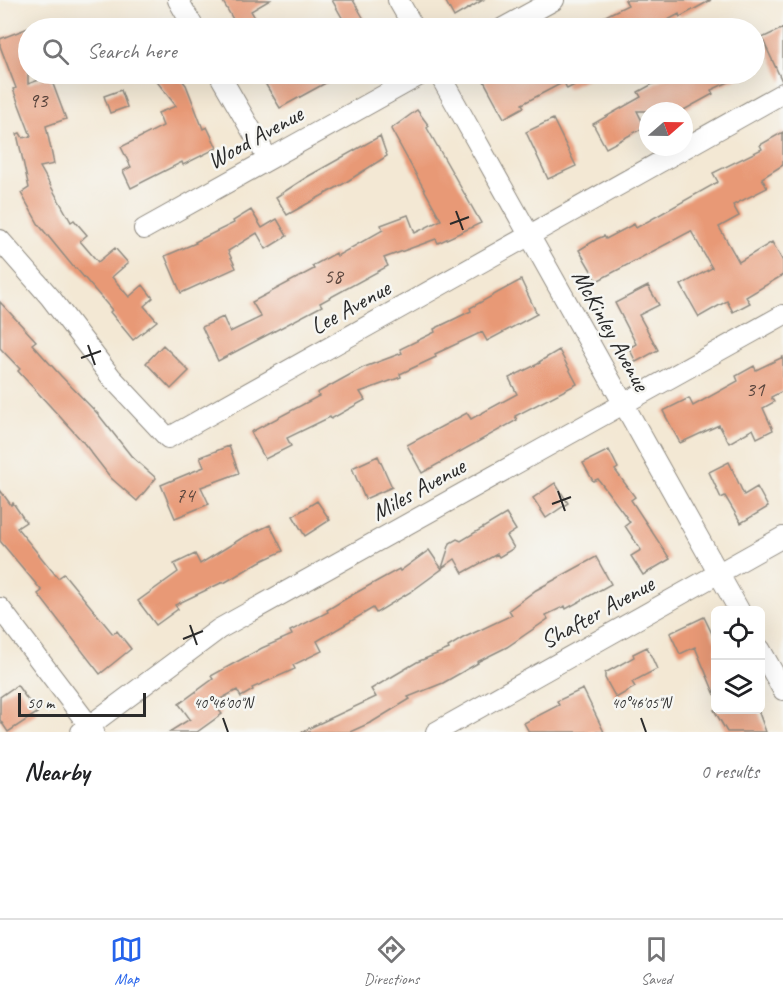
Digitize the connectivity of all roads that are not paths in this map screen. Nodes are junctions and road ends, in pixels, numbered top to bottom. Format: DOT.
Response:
graph roads {
  1 [pos="178,0"];
  2 [pos="398,0"];
  3 [pos="554,0"];
  4 [pos="188,18"];
  5 [pos="408,18"];
  6 [pos="521,18"];
  7 [pos="225,84"];
  8 [pos="404,84"];
  9 [pos="445,84"];
  10 [pos="783,93"];
  11 [pos="268,159"];
  12 [pos="144,229"];
  13 [pos="529,235"];
  14 [pos="0,240"];
  15 [pos="783,315"];
  16 [pos="624,404"];
  17 [pos="783,537"];
  18 [pos="718,573"];
  19 [pos="737,606"];
  20 [pos="0,608"];
  21 [pos="765,659"];
  22 [pos="783,690"];
  23 [pos="88,730"];
  24 [pos="436,732"];
  1 -- 4 [label="street"];
  2 -- 5 [label="street"];
  3 -- 6 [label="street"];
  7 -- 11 [label="street"];
  8 -- 11 [label="street, Wood Avenue"];
  9 -- 13 [label="street, McKinley Avenue"];
  10 -- 13 [label="street, Lee Avenue"];
  11 -- 12 [label="street, Wood Avenue"];
  13 -- 14 [label="street, Lee Avenue"];
  13 -- 16 [label="street, McKinley Avenue"];
  15 -- 16 [label="street, Miles Avenue"];
  16 -- 18 [label="street, McKinley Avenue"];
  16 -- 23 [label="street, Miles Avenue"];
  17 -- 18 [label="street, Shafter Avenue"];
  18 -- 19 [label="street, McKinley Avenue"];
  18 -- 24 [label="street, Shafter Avenue"];
  20 -- 23 [label="street"];
  21 -- 22 [label="street"];
}
